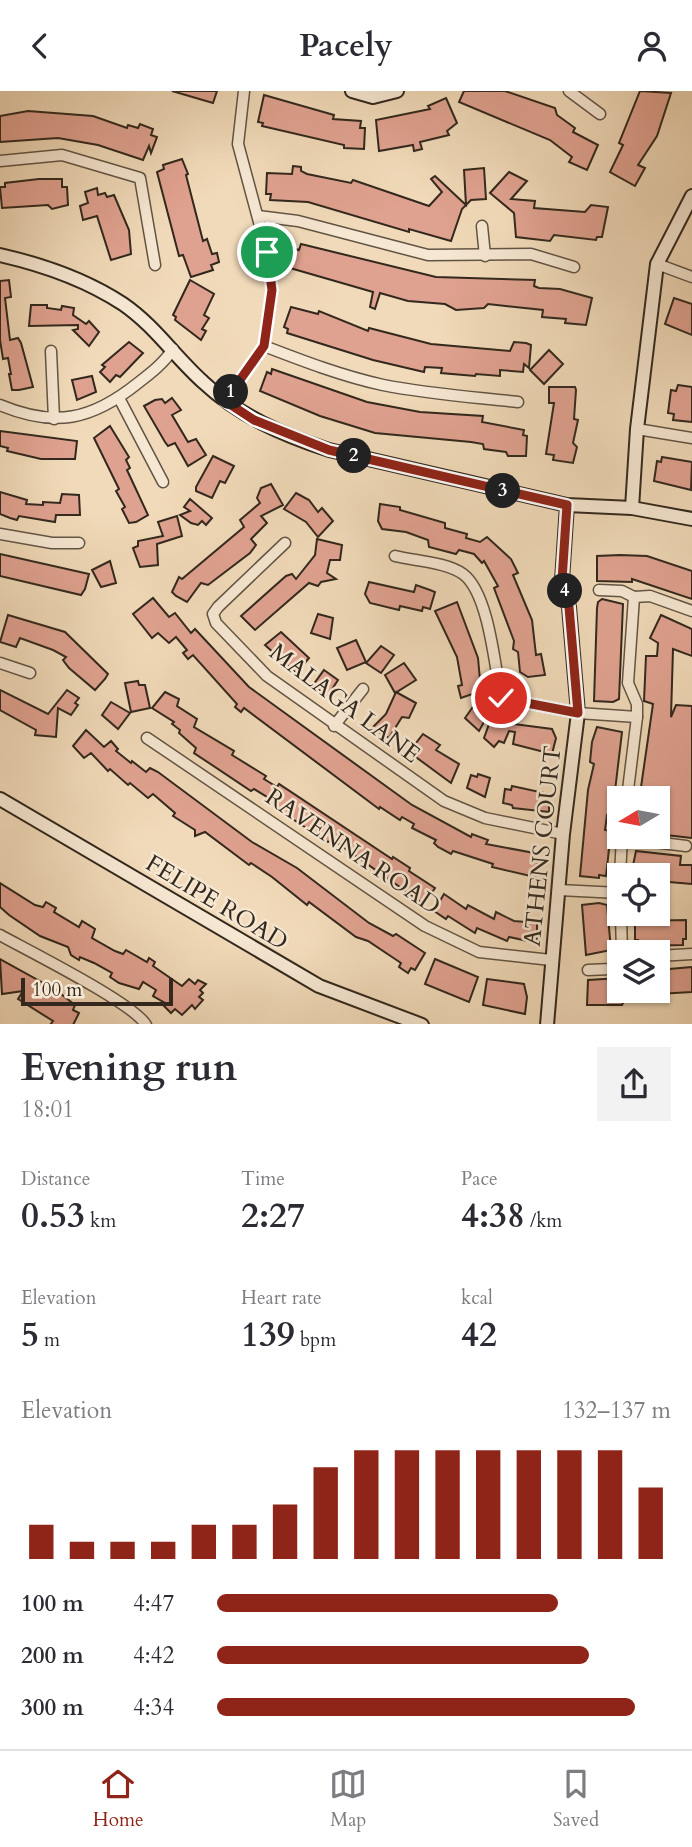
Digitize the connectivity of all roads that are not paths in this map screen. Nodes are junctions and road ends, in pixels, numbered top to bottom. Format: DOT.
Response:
graph roads {
  1 [pos="244,91"];
  2 [pos="352,91"];
  3 [pos="397,91"];
  4 [pos="569,91"];
  5 [pos="600,114"];
  6 [pos="0,161"];
  7 [pos="692,196"];
  8 [pos="258,216"];
  9 [pos="482,226"];
  10 [pos="0,254"];
  11 [pos="485,256"];
  12 [pos="657,264"];
  13 [pos="155,265"];
  14 [pos="575,267"];
  15 [pos="692,277"];
  16 [pos="264,346"];
  17 [pos="173,349"];
  18 [pos="51,351"];
  19 [pos="119,398"];
  20 [pos="225,401"];
  21 [pos="518,402"];
  22 [pos="0,405"];
  23 [pos="54,419"];
  24 [pos="638,429"];
  25 [pos="692,438"];
  26 [pos="163,482"];
  27 [pos="567,505"];
  28 [pos="632,508"];
  29 [pos="692,519"];
  30 [pos="0,534"];
  31 [pos="79,543"];
  32 [pos="285,543"];
  33 [pos="395,556"];
  34 [pos="599,590"];
  35 [pos="634,597"];
  36 [pos="692,611"];
  37 [pos="0,663"];
  38 [pos="30,673"];
  39 [pos="363,689"];
  40 [pos="578,713"];
  41 [pos="637,717"];
  42 [pos="334,726"];
  43 [pos="147,738"];
  44 [pos="628,786"];
  45 [pos="0,799"];
  46 [pos="563,834"];
  47 [pos="670,844"];
  48 [pos="686,846"];
  49 [pos="559,890"];
  50 [pos="607,892"];
  51 [pos="0,935"];
  52 [pos="692,954"];
  53 [pos="670,955"];
  54 [pos="551,960"];
  55 [pos="607,968"];
  56 [pos="588,970"];
  57 [pos="146,1024"];
  58 [pos="422,1024"];
  59 [pos="547,1024"];
  1 -- 8 [label="street"];
  2 -- 3 [label="street"];
  4 -- 5 [label="street"];
  6 -- 13 [label="street"];
  7 -- 12 [label="street"];
  8 -- 11 [label="street"];
  8 -- 16 [label="street"];
  9 -- 11 [label="street"];
  10 -- 17 [label="street"];
  11 -- 14 [label="street"];
  12 -- 15 [label="street"];
  12 -- 24 [label="street"];
  16 -- 20 [label="street"];
  16 -- 21 [label="street"];
  17 -- 19 [label="street"];
  17 -- 20 [label="street"];
  18 -- 23 [label="street"];
  19 -- 23 [label="street"];
  19 -- 26 [label="street"];
  20 -- 27 [label="street"];
  22 -- 23 [label="street"];
  24 -- 25 [label="street"];
  24 -- 28 [label="street"];
  27 -- 28 [label="street"];
  27 -- 40 [label="street, ATHENS COURT"];
  28 -- 29 [label="street"];
  30 -- 31 [label="street"];
  32 -- 42 [label="street, MALAGA LANE"];
  33 -- 40 [label="street"];
  34 -- 35 [label="street"];
  35 -- 36 [label="street"];
  35 -- 41 [label="street"];
  37 -- 38 [label="street"];
  39 -- 42 [label="street"];
  40 -- 41 [label="street"];
  40 -- 46 [label="street, ATHENS COURT"];
  41 -- 44 [label="street"];
  42 -- 46 [label="street, MALAGA LANE"];
  43 -- 54 [label="street, RAVENNA ROAD"];
  45 -- 58 [label="street, FELIPE ROAD"];
  46 -- 49 [label="street, ATHENS COURT"];
  47 -- 48 [label="street"];
  49 -- 50 [label="street"];
  49 -- 54 [label="street, ATHENS COURT"];
  51 -- 57 [label="street"];
  52 -- 53 [label="street"];
  54 -- 59 [label="street, ATHENS COURT"];
  55 -- 56 [label="street"];
}
